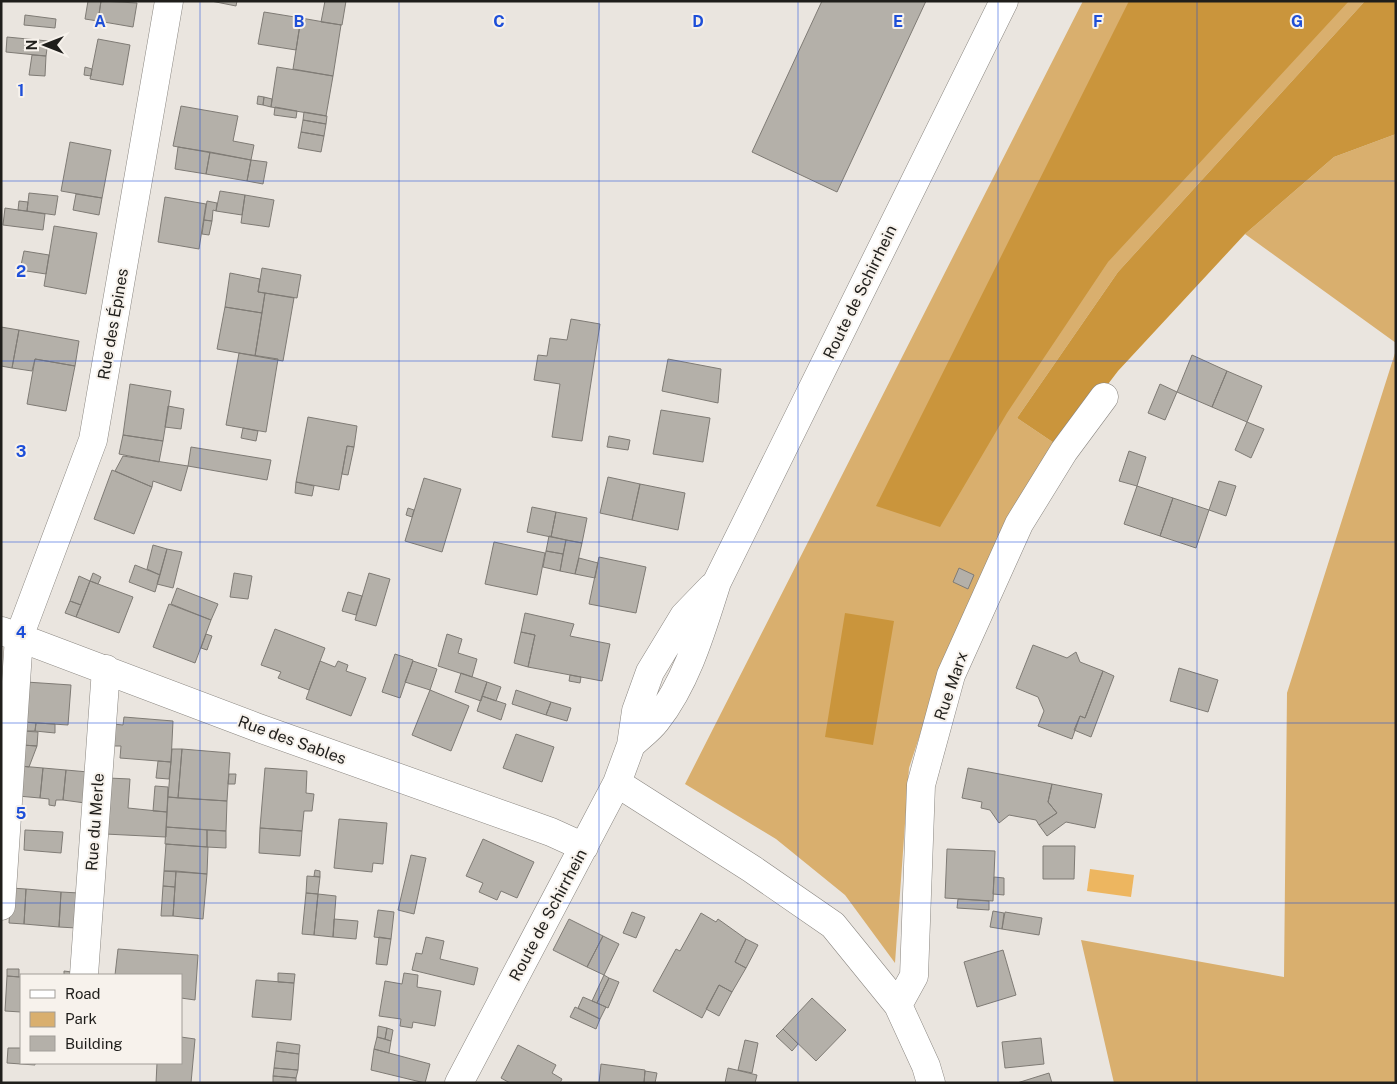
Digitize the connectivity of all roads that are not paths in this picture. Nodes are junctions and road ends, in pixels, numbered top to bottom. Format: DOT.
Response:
graph roads {
  1 [pos="170,1"];
  2 [pos="1004,1"];
  3 [pos="1104,397"];
  4 [pos="10,634"];
  5 [pos="106,669"];
  6 [pos="617,782"];
  7 [pos="584,847"];
  8 [pos="1,906"];
  9 [pos="84,974"];
  10 [pos="898,1006"];
  11 [pos="459,1083"];
  12 [pos="931,1083"];
  1 -- 4 [label="street, Rue des Épines"];
  2 -- 6 [label="street, Route de Schirrhein"];
  3 -- 10 [label="street, Rue Marx"];
  4 -- 5 [label="street, Rue des Sables"];
  4 -- 8 [label="street, Rue des Épines"];
  5 -- 7 [label="street, Rue des Sables"];
  5 -- 9 [label="street, Rue du Merle"];
  6 -- 7 [label="street, Route de Schirrhein"];
  6 -- 10 [label="street"];
  7 -- 11 [label="street, Route de Schirrhein"];
  10 -- 12 [label="street"];
}
